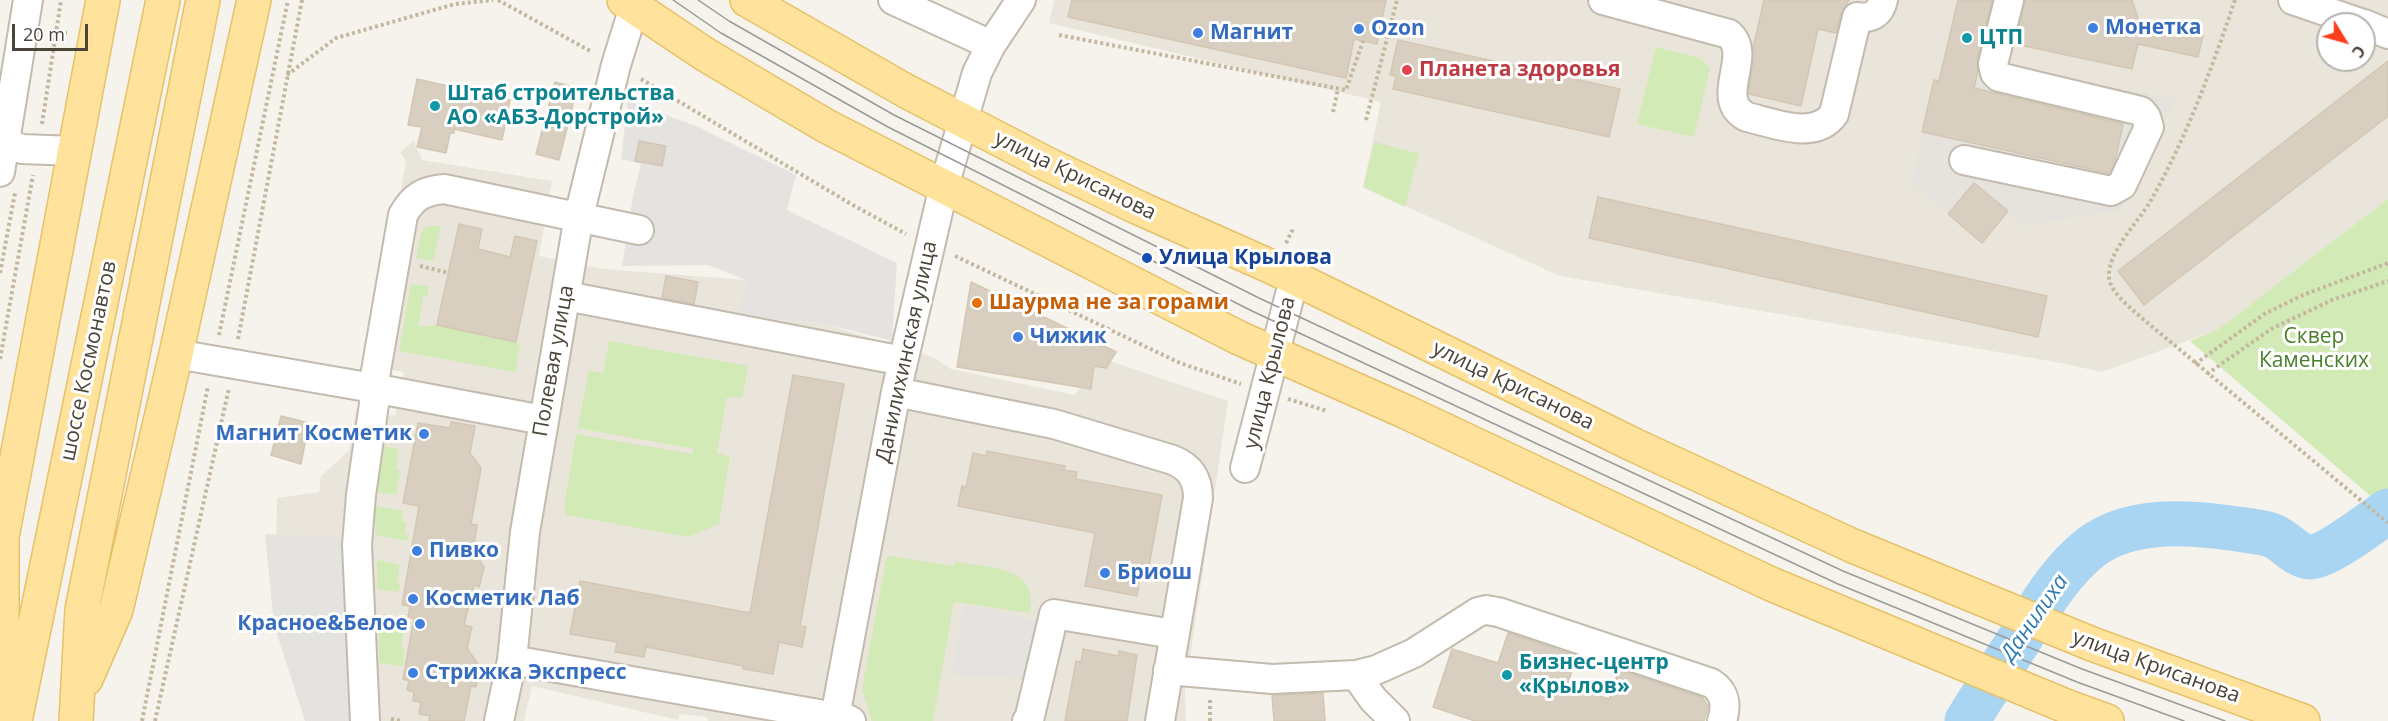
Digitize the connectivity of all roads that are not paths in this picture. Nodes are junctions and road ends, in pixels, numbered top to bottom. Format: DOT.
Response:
graph roads {
  1 [pos="28,0"];
  2 [pos="103,0"];
  3 [pos="163,0"];
  4 [pos="203,0"];
  5 [pos="254,0"];
  6 [pos="747,0"];
  7 [pos="893,0"];
  8 [pos="1021,0"];
  9 [pos="1603,0"];
  10 [pos="1883,0"];
  11 [pos="2009,0"];
  12 [pos="2293,0"];
  13 [pos="629,3"];
  14 [pos="1859,9"];
  15 [pos="2328,12"];
  16 [pos="991,45"];
  17 [pos="963,121"];
  18 [pos="2,143"];
  19 [pos="75,151"];
  20 [pos="1964,160"];
  21 [pos="0,172"];
  22 [pos="944,186"];
  23 [pos="579,216"];
  24 [pos="639,230"];
  25 [pos="1289,264"];
  26 [pos="566,296"];
  27 [pos="1275,353"];
  28 [pos="176,354"];
  29 [pos="903,361"];
  30 [pos="373,388"];
  31 [pos="896,392"];
  32 [pos="543,420"];
  33 [pos="1245,468"];
  34 [pos="1173,634"];
  35 [pos="512,660"];
  36 [pos="1167,670"];
  37 [pos="1356,675"];
  38 [pos="77,710"];
  39 [pos="1374,710"];
  40 [pos="734,711"];
  41 [pos="843,719"];
  42 [pos="2298,719"];
  43 [pos="9,721"];
  44 [pos="15,721"];
  45 [pos="365,721"];
  46 [pos="500,721"];
  47 [pos="1027,721"];
  48 [pos="1160,721"];
  49 [pos="1395,721"];
  50 [pos="1722,721"];
  51 [pos="2107,721"];
  1 -- 18 [label="street"];
  2 -- 19 [label="main road"];
  3 -- 44 [label="main road, шоссе Космонавтов"];
  4 -- 38 [label="main road, шоссе Космонавтов"];
  5 -- 28 [label="main road, шоссе Космонавтов"];
  6 -- 17 [label="main road, улица Крисанова"];
  7 -- 16 [label="street"];
  8 -- 16 [label="street, Данилихинская улица"];
  9 -- 14 [label="street"];
  10 -- 14 [label="street"];
  11 -- 20 [label="street"];
  12 -- 15 [label="street"];
  13 -- 22 [label="main road"];
  13 -- 23 [label="street, Полевая улица"];
  16 -- 17 [label="street, Данилихинская улица"];
  17 -- 22 [label="street, Данилихинская улица"];
  17 -- 25 [label="main road, улица Крисанова"];
  18 -- 19 [label="street"];
  18 -- 21 [label="street"];
  19 -- 43 [label="main road"];
  22 -- 27 [label="main road"];
  22 -- 29 [label="street, Данилихинская улица"];
  23 -- 24 [label="street"];
  23 -- 26 [label="street, Полевая улица"];
  23 -- 30 [label="street"];
  25 -- 27 [label="street, улица Крылова"];
  25 -- 42 [label="main road, улица Крисанова"];
  26 -- 29 [label="street"];
  26 -- 32 [label="street, Полевая улица"];
  27 -- 33 [label="street, улица Крылова"];
  27 -- 51 [label="main road"];
  28 -- 30 [label="street"];
  28 -- 38 [label="main road, шоссе Космонавтов"];
  29 -- 31 [label="street, Данилихинская улица"];
  30 -- 32 [label="street"];
  30 -- 45 [label="street"];
  31 -- 34 [label="street"];
  31 -- 41 [label="street, Данилихинская улица"];
  32 -- 35 [label="street, Полевая улица"];
  34 -- 36 [label="street"];
  34 -- 47 [label="street"];
  35 -- 40 [label="street"];
  35 -- 46 [label="street, Полевая улица"];
  36 -- 37 [label="street"];
  36 -- 48 [label="street"];
  37 -- 39 [label="street"];
  37 -- 50 [label="street"];
  39 -- 49 [label="street"];
  40 -- 41 [label="street"];
}
